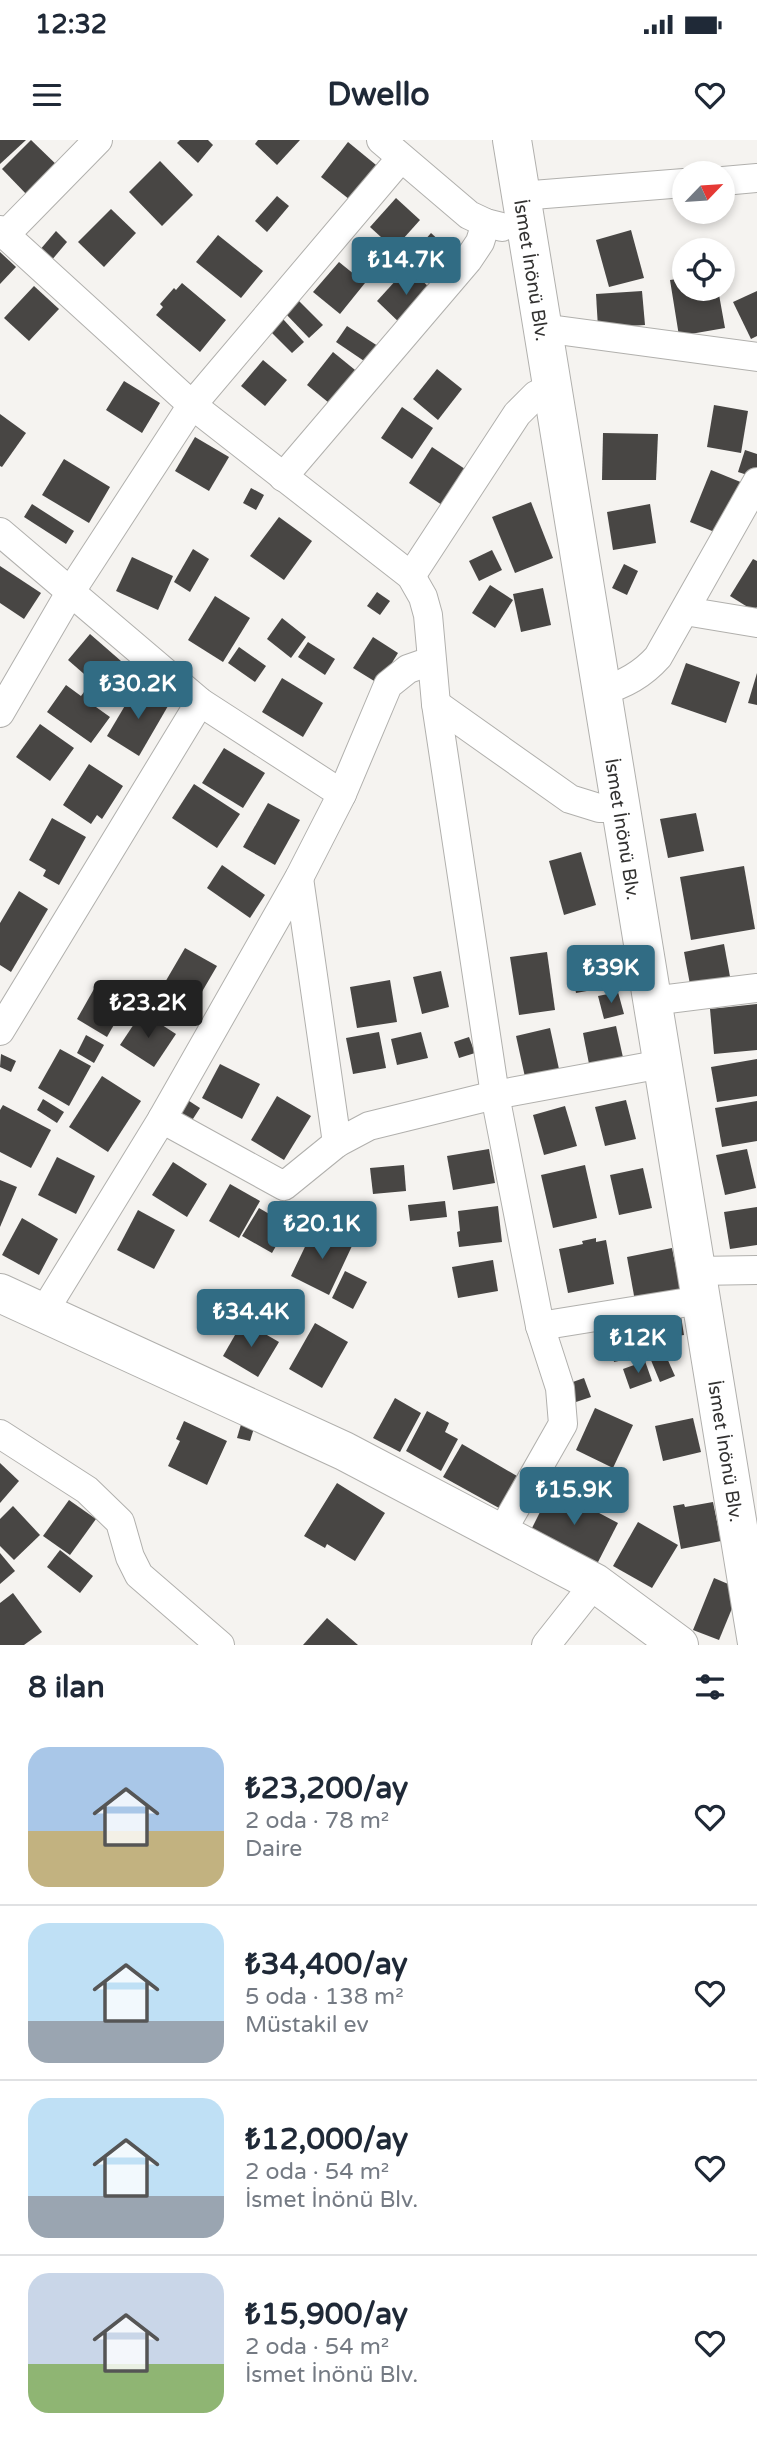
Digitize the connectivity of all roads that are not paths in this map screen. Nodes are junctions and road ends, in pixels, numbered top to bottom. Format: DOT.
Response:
graph roads {
  1 [pos="98,140"];
  2 [pos="512,140"];
  3 [pos="391,149"];
  4 [pos="757,178"];
  5 [pos="735,180"];
  6 [pos="672,185"];
  7 [pos="522,211"];
  8 [pos="486,223"];
  9 [pos="2,232"];
  10 [pos="542,328"];
  11 [pos="757,357"];
  12 [pos="551,388"];
  13 [pos="192,405"];
  14 [pos="283,477"];
  15 [pos="757,482"];
  16 [pos="0,532"];
  17 [pos="411,576"];
  18 [pos="71,592"];
  19 [pos="685,611"];
  20 [pos="757,623"];
  21 [pos="430,661"];
  22 [pos="601,691"];
  23 [pos="200,702"];
  24 [pos="436,704"];
  25 [pos="0,713"];
  26 [pos="342,794"];
  27 [pos="619,808"];
  28 [pos="299,878"];
  29 [pos="757,988"];
  30 [pos="652,1001"];
  31 [pos="0,1031"];
  32 [pos="662,1063"];
  33 [pos="495,1096"];
  34 [pos="162,1119"];
  35 [pos="337,1143"];
  36 [pos="757,1270"];
  37 [pos="698,1285"];
  38 [pos="0,1293"];
  39 [pos="43,1313"];
  40 [pos="540,1326"];
  41 [pos="0,1434"];
  42 [pos="501,1533"];
  43 [pos="750,1551"];
  44 [pos="595,1583"];
  45 [pos="757,1643"];
  46 [pos="220,1645"];
  47 [pos="546,1645"];
  48 [pos="678,1645"];
  1 -- 9 [label="street"];
  2 -- 7 [label="main road, İsmet İnönü Blv."];
  3 -- 8 [label="street"];
  3 -- 13 [label="street"];
  4 -- 5 [label="street"];
  6 -- 7 [label="street"];
  7 -- 8 [label="street"];
  7 -- 10 [label="main road, İsmet İnönü Blv."];
  8 -- 14 [label="street"];
  9 -- 13 [label="street"];
  10 -- 11 [label="street"];
  10 -- 12 [label="main road, İsmet İnönü Blv."];
  12 -- 17 [label="street"];
  12 -- 22 [label="main road, İsmet İnönü Blv."];
  13 -- 14 [label="street"];
  13 -- 18 [label="street"];
  14 -- 17 [label="street"];
  15 -- 19 [label="street"];
  16 -- 18 [label="street"];
  17 -- 21 [label="street"];
  18 -- 23 [label="street"];
  18 -- 25 [label="street"];
  19 -- 20 [label="street"];
  19 -- 22 [label="street"];
  21 -- 24 [label="street"];
  21 -- 26 [label="street"];
  22 -- 27 [label="main road, İsmet İnönü Blv."];
  23 -- 26 [label="street"];
  23 -- 31 [label="street"];
  24 -- 27 [label="street"];
  24 -- 33 [label="street"];
  26 -- 28 [label="street"];
  27 -- 30 [label="main road, İsmet İnönü Blv."];
  28 -- 34 [label="street"];
  28 -- 35 [label="street"];
  29 -- 30 [label="street"];
  30 -- 32 [label="main road, İsmet İnönü Blv."];
  32 -- 33 [label="street"];
  32 -- 37 [label="main road, İsmet İnönü Blv."];
  33 -- 35 [label="street"];
  33 -- 40 [label="street"];
  34 -- 35 [label="street"];
  34 -- 39 [label="street"];
  36 -- 37 [label="street"];
  37 -- 40 [label="street"];
  37 -- 43 [label="main road, İsmet İnönü Blv."];
  38 -- 39 [label="main road"];
  39 -- 42 [label="main road"];
  40 -- 42 [label="street"];
  41 -- 46 [label="street"];
  42 -- 44 [label="main road"];
  43 -- 45 [label="main road, İsmet İnönü Blv."];
  44 -- 47 [label="street"];
  44 -- 48 [label="main road"];
}
